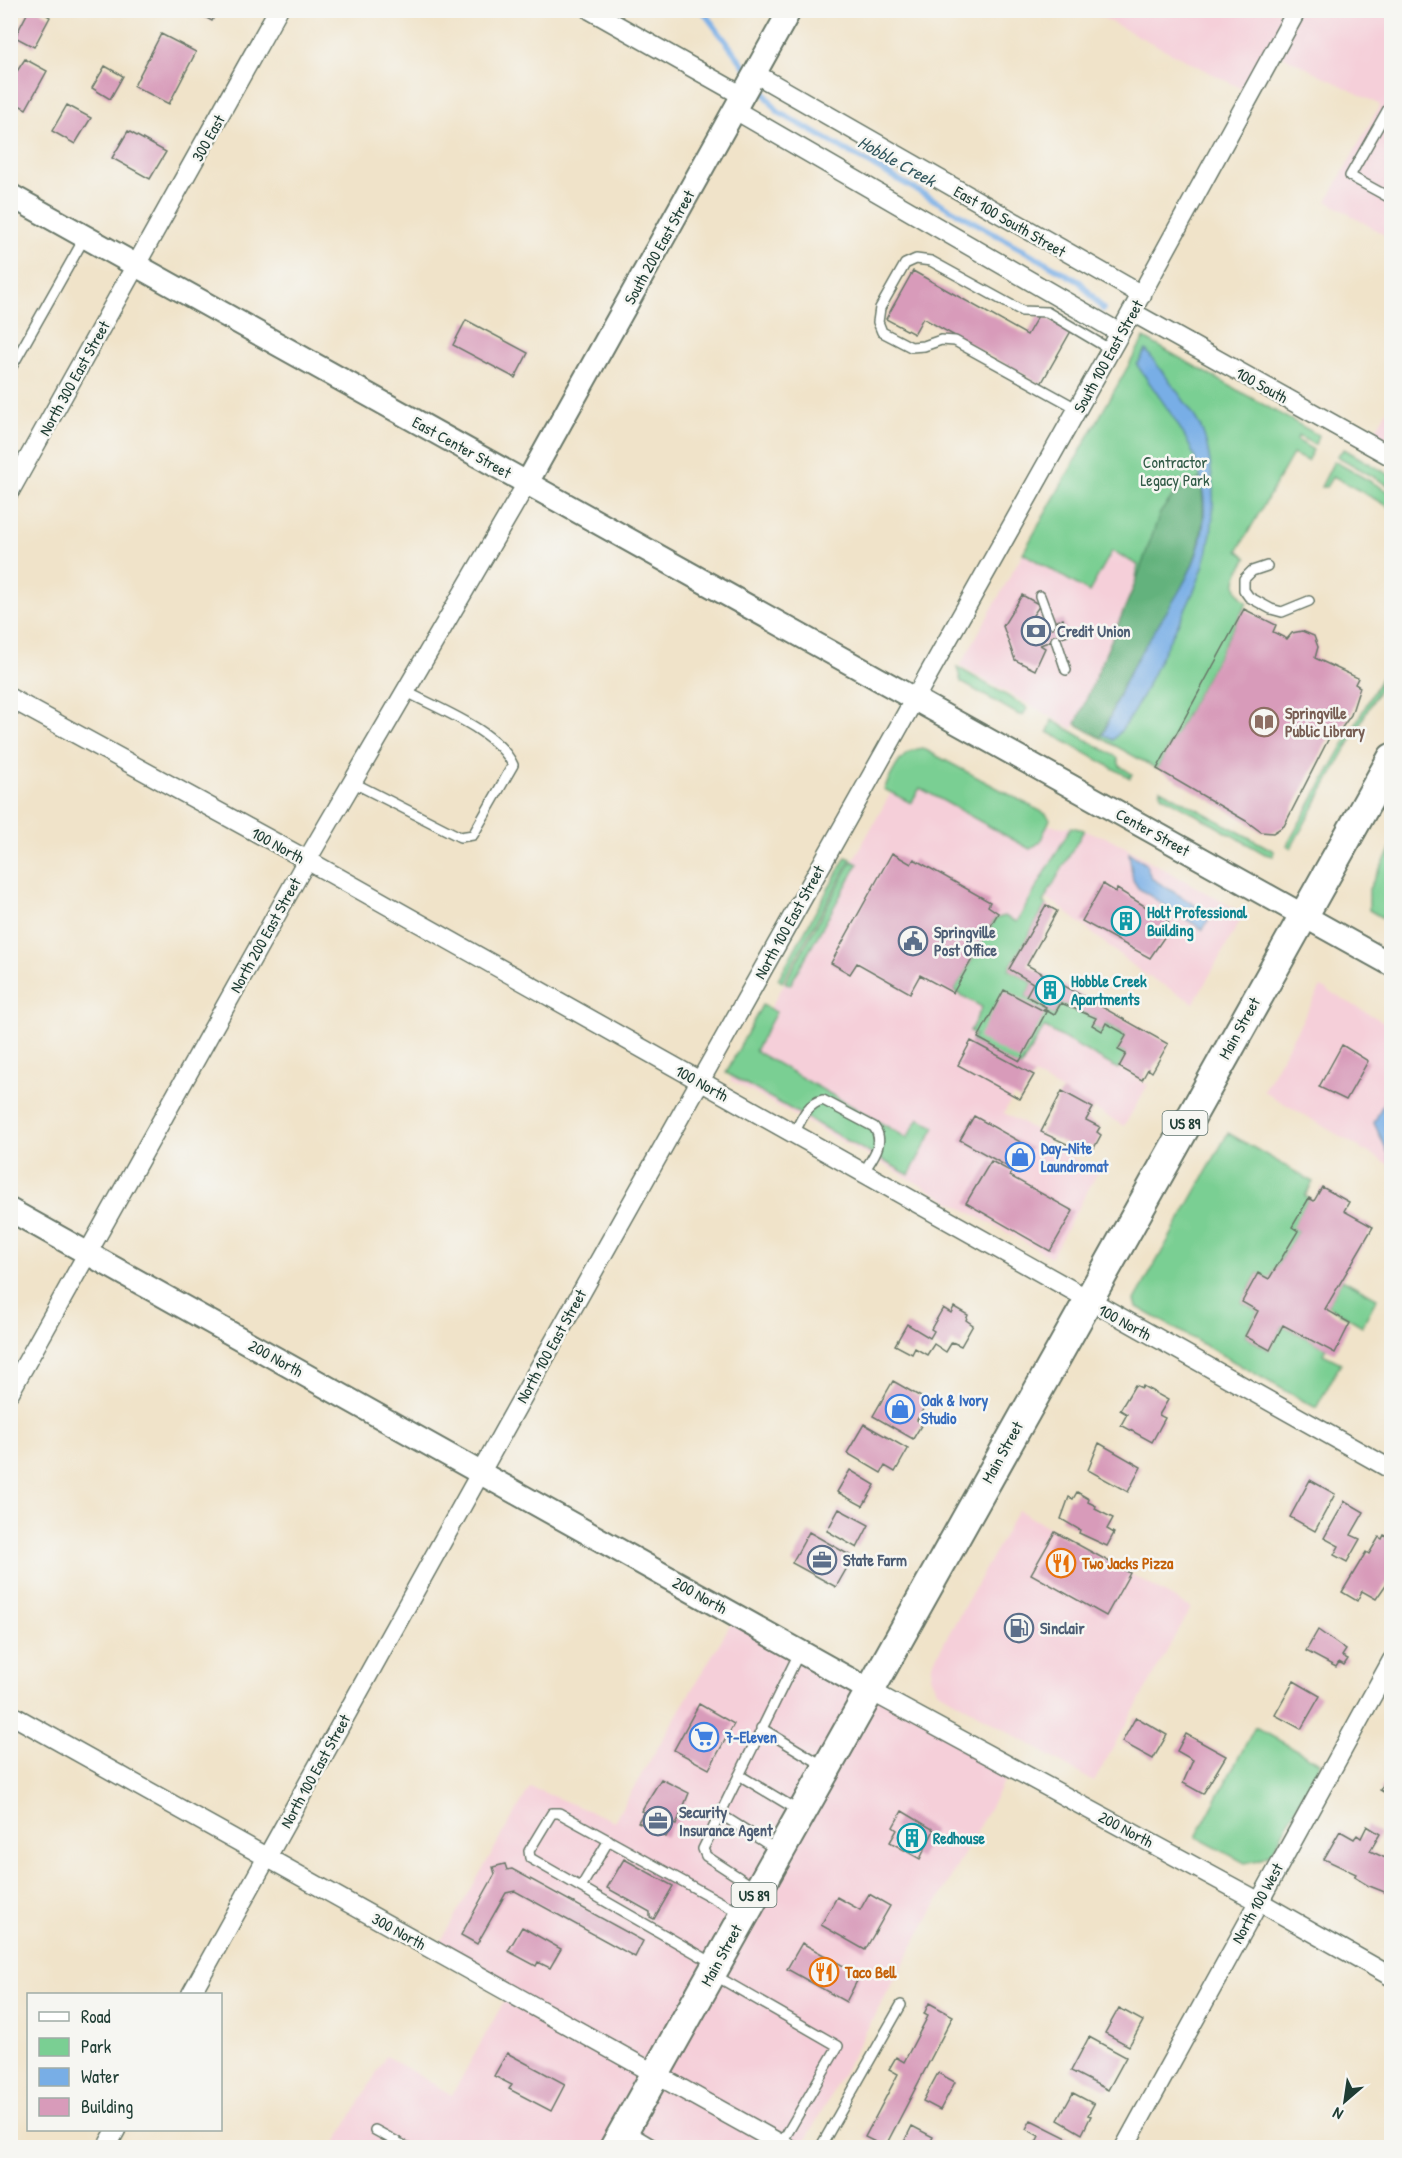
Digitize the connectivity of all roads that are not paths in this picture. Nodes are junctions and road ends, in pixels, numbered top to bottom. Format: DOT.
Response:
graph roads {
  1 [pos="278,10"];
  2 [pos="590,10"];
  3 [pos="790,10"];
  4 [pos="1298,10"];
  5 [pos="744,93"];
  6 [pos="1392,102"];
  7 [pos="10,195"];
  8 [pos="1392,199"];
  9 [pos="85,237"];
  10 [pos="138,265"];
  11 [pos="1142,295"];
  12 [pos="1132,312"];
  13 [pos="1120,333"];
  14 [pos="1111,350"];
  15 [pos="10,370"];
  16 [pos="1078,409"];
  17 [pos="1392,457"];
  18 [pos="527,483"];
  19 [pos="10,491"];
  20 [pos="1267,566"];
  21 [pos="1041,596"];
  22 [pos="1310,601"];
  23 [pos="1050,623"];
  24 [pos="1056,640"];
  25 [pos="1066,670"];
  26 [pos="405,691"];
  27 [pos="10,698"];
  28 [pos="914,699"];
  29 [pos="1392,758"];
  30 [pos="352,782"];
  31 [pos="307,860"];
  32 [pos="1302,915"];
  33 [pos="1392,965"];
  34 [pos="699,1082"];
  35 [pos="794,1134"];
  36 [pos="863,1173"];
  37 [pos="10,1210"];
  38 [pos="88,1253"];
  39 [pos="1087,1300"];
  40 [pos="10,1392"];
  41 [pos="1392,1470"];
  42 [pos="480,1473"];
  43 [pos="800,1651"];
  44 [pos="1392,1660"];
  45 [pos="869,1690"];
  46 [pos="10,1714"];
  47 [pos="761,1728"];
  48 [pos="826,1767"];
  49 [pos="739,1775"];
  50 [pos="801,1812"];
  51 [pos="720,1814"];
  52 [pos="609,1840"];
  53 [pos="779,1851"];
  54 [pos="267,1858"];
  55 [pos="581,1887"];
  56 [pos="757,1890"];
  57 [pos="1258,1901"];
  58 [pos="744,1915"];
  59 [pos="714,1969"];
  60 [pos="1392,1977"];
  61 [pos="192,1993"];
  62 [pos="901,2005"];
  63 [pos="655,2074"];
  64 [pos="375,2130"];
  65 [pos="115,2131"];
  66 [pos="619,2138"];
  67 [pos="775,2144"];
  68 [pos="106,2148"];
  69 [pos="408,2148"];
  70 [pos="659,2148"];
  71 [pos="820,2148"];
  72 [pos="1124,2148"];
  1 -- 10 [label="street, 300 East"];
  2 -- 5 [label="street, East 100 South Street"];
  3 -- 5 [label="street, South 200 East Street"];
  4 -- 11 [label="street, South 100 East Street"];
  5 -- 11 [label="street, East 100 South Street"];
  5 -- 13 [label="street, East 100 South Street"];
  5 -- 18 [label="street, South 200 East Street"];
  6 -- 8 [label="lane"];
  7 -- 9 [label="street, East Center Street"];
  9 -- 10 [label="street, East Center Street"];
  9 -- 15 [label="lane"];
  10 -- 18 [label="street, East Center Street"];
  10 -- 19 [label="street, North 300 East Street"];
  11 -- 12 [label="street, South 100 East Street"];
  12 -- 13 [label="street, South 100 East Street"];
  12 -- 17 [label="street, 100 South"];
  13 -- 14 [label="street, South 100 East Street"];
  14 -- 16 [label="street, South 100 East Street"];
  14 -- 16 [label="lane"];
  16 -- 28 [label="street, South 100 East Street"];
  18 -- 26 [label="street, North 200 East Street"];
  18 -- 28 [label="street, East Center Street"];
  20 -- 22 [label="lane"];
  21 -- 23 [label="lane"];
  24 -- 25 [label="lane"];
  26 -- 30 [label="street, North 200 East Street"];
  26 -- 30 [label="lane"];
  27 -- 31 [label="street, 100 North"];
  28 -- 32 [label="street, Center Street"];
  28 -- 34 [label="street, North 100 East Street"];
  29 -- 32 [label="main road, Main Street / US 89"];
  30 -- 31 [label="street, North 200 East Street"];
  31 -- 34 [label="street, 100 North"];
  31 -- 38 [label="street, North 200 East Street"];
  32 -- 33 [label="street, Center Street"];
  32 -- 39 [label="main road, Main Street / US 89"];
  34 -- 35 [label="street, 100 North"];
  34 -- 42 [label="street, North 100 East Street"];
  35 -- 36 [label="street, 100 North"];
  35 -- 36 [label="lane"];
  36 -- 39 [label="street, 100 North"];
  37 -- 38 [label="street, 200 North"];
  38 -- 40 [label="street, North 200 East Street"];
  38 -- 42 [label="street, 200 North"];
  39 -- 41 [label="street, 100 North"];
  39 -- 45 [label="main road, Main Street / US 89"];
  42 -- 43 [label="street, 200 North"];
  42 -- 54 [label="street, North 100 East Street"];
  43 -- 45 [label="street, 200 North"];
  43 -- 47 [label="lane"];
  44 -- 57 [label="street, North 100 West"];
  45 -- 48 [label="main road, Main Street / US 89"];
  45 -- 57 [label="street, 200 North"];
  46 -- 54 [label="street, 300 North"];
  47 -- 48 [label="lane"];
  47 -- 49 [label="lane"];
  48 -- 50 [label="main road, Main Street / US 89"];
  49 -- 50 [label="lane"];
  49 -- 51 [label="lane"];
  50 -- 53 [label="main road, Main Street / US 89"];
  51 -- 53 [label="lane"];
  51 -- 56 [label="lane"];
  52 -- 55 [label="lane"];
  52 -- 55 [label="lane"];
  52 -- 58 [label="lane"];
  53 -- 56 [label="main road, Main Street / US 89"];
  54 -- 61 [label="street, North 100 East Street"];
  54 -- 63 [label="street, 300 North"];
  55 -- 59 [label="lane"];
  56 -- 58 [label="main road, Main Street / US 89"];
  57 -- 60 [label="street, 200 North"];
  57 -- 72 [label="street, North 100 West"];
  58 -- 59 [label="main road, Main Street / US 89"];
  59 -- 63 [label="main road, Main Street / US 89"];
  59 -- 67 [label="lane"];
  62 -- 71 [label="lane"];
  63 -- 66 [label="main road, Main Street / US 89"];
  63 -- 67 [label="street, 300 North"];
  64 -- 69 [label="lane"];
  65 -- 68 [label="street"];
  66 -- 70 [label="lane"];
}
